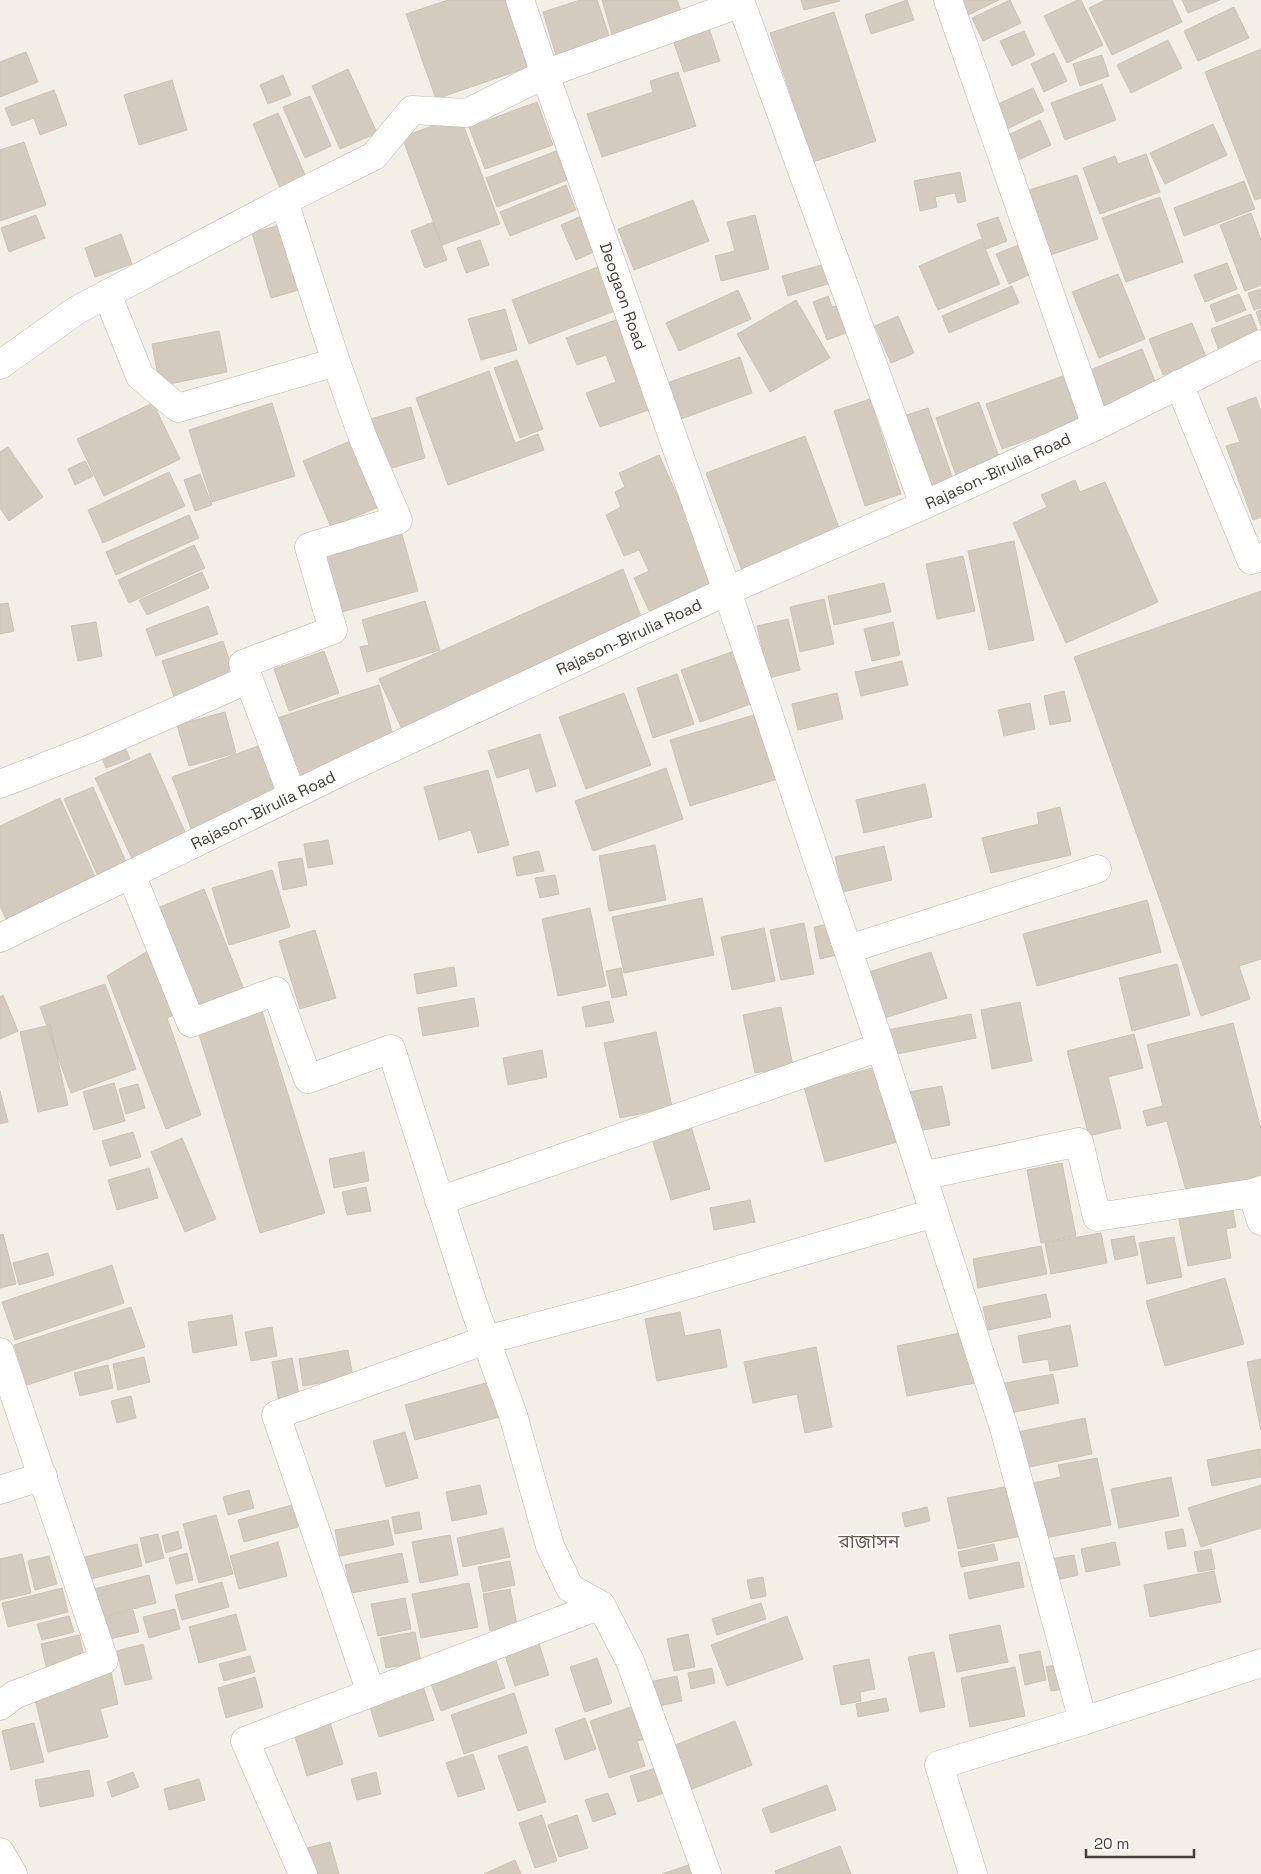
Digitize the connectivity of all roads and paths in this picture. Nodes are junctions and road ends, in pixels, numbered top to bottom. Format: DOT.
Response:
graph roads {
  1 [pos="520,0"];
  2 [pos="948,0"];
  3 [pos="545,74"];
  4 [pos="284,201"];
  5 [pos="107,294"];
  6 [pos="1261,344"];
  7 [pos="336,362"];
  8 [pos="0,365"];
  9 [pos="1179,384"];
  10 [pos="1096,426"];
  11 [pos="924,505"];
  12 [pos="1261,557"];
  13 [pos="728,591"];
  14 [pos="249,679"];
  15 [pos="0,784"];
  16 [pos="292,795"];
  17 [pos="1097,869"];
  18 [pos="131,874"];
  19 [pos="0,938"];
  20 [pos="849,949"];
  21 [pos="880,1047"];
  22 [pos="922,1176"];
  23 [pos="1257,1192"];
  24 [pos="439,1201"];
  25 [pos="934,1213"];
  26 [pos="1261,1221"];
  27 [pos="486,1340"];
  28 [pos="0,1352"];
  29 [pos="43,1476"];
  30 [pos="0,1490"];
  31 [pos="601,1605"];
  32 [pos="1261,1663"];
  33 [pos="371,1693"];
  34 [pos="0,1706"];
  35 [pos="1083,1721"];
  36 [pos="0,1852"];
  37 [pos="13,1874"];
  38 [pos="303,1874"];
  39 [pos="707,1874"];
  40 [pos="972,1874"];
  1 -- 3 [label="street, Deogaon Road"];
  2 -- 10 [label="street"];
  3 -- 4 [label="street"];
  3 -- 11 [label="street"];
  3 -- 13 [label="street, Deogaon Road"];
  4 -- 5 [label="street"];
  4 -- 7 [label="street"];
  5 -- 7 [label="street"];
  5 -- 8 [label="street"];
  6 -- 9 [label="street, Rajason-Birulia Road"];
  7 -- 14 [label="street"];
  9 -- 10 [label="street, Rajason-Birulia Road"];
  9 -- 12 [label="street"];
  10 -- 11 [label="street, Rajason-Birulia Road"];
  11 -- 13 [label="street, Rajason-Birulia Road"];
  13 -- 16 [label="street, Rajason-Birulia Road"];
  13 -- 20 [label="street, Deogaon Road"];
  14 -- 15 [label="street"];
  14 -- 16 [label="street"];
  16 -- 18 [label="street, Rajason-Birulia Road"];
  17 -- 20 [label="street"];
  18 -- 19 [label="street, Rajason-Birulia Road"];
  18 -- 24 [label="street"];
  20 -- 21 [label="street, Deogaon Road"];
  21 -- 22 [label="street, Deogaon Road"];
  21 -- 24 [label="street"];
  22 -- 23 [label="street"];
  22 -- 25 [label="street, Deogaon Road"];
  23 -- 26 [label="street"];
  24 -- 27 [label="street"];
  25 -- 27 [label="street"];
  25 -- 35 [label="street, Deogaon Road"];
  27 -- 31 [label="street"];
  27 -- 33 [label="street"];
  28 -- 29 [label="street"];
  29 -- 30 [label="street"];
  29 -- 34 [label="street"];
  31 -- 33 [label="street"];
  31 -- 39 [label="street"];
  32 -- 35 [label="street"];
  33 -- 38 [label="street"];
  35 -- 40 [label="street"];
  36 -- 37 [label="street"];
}
